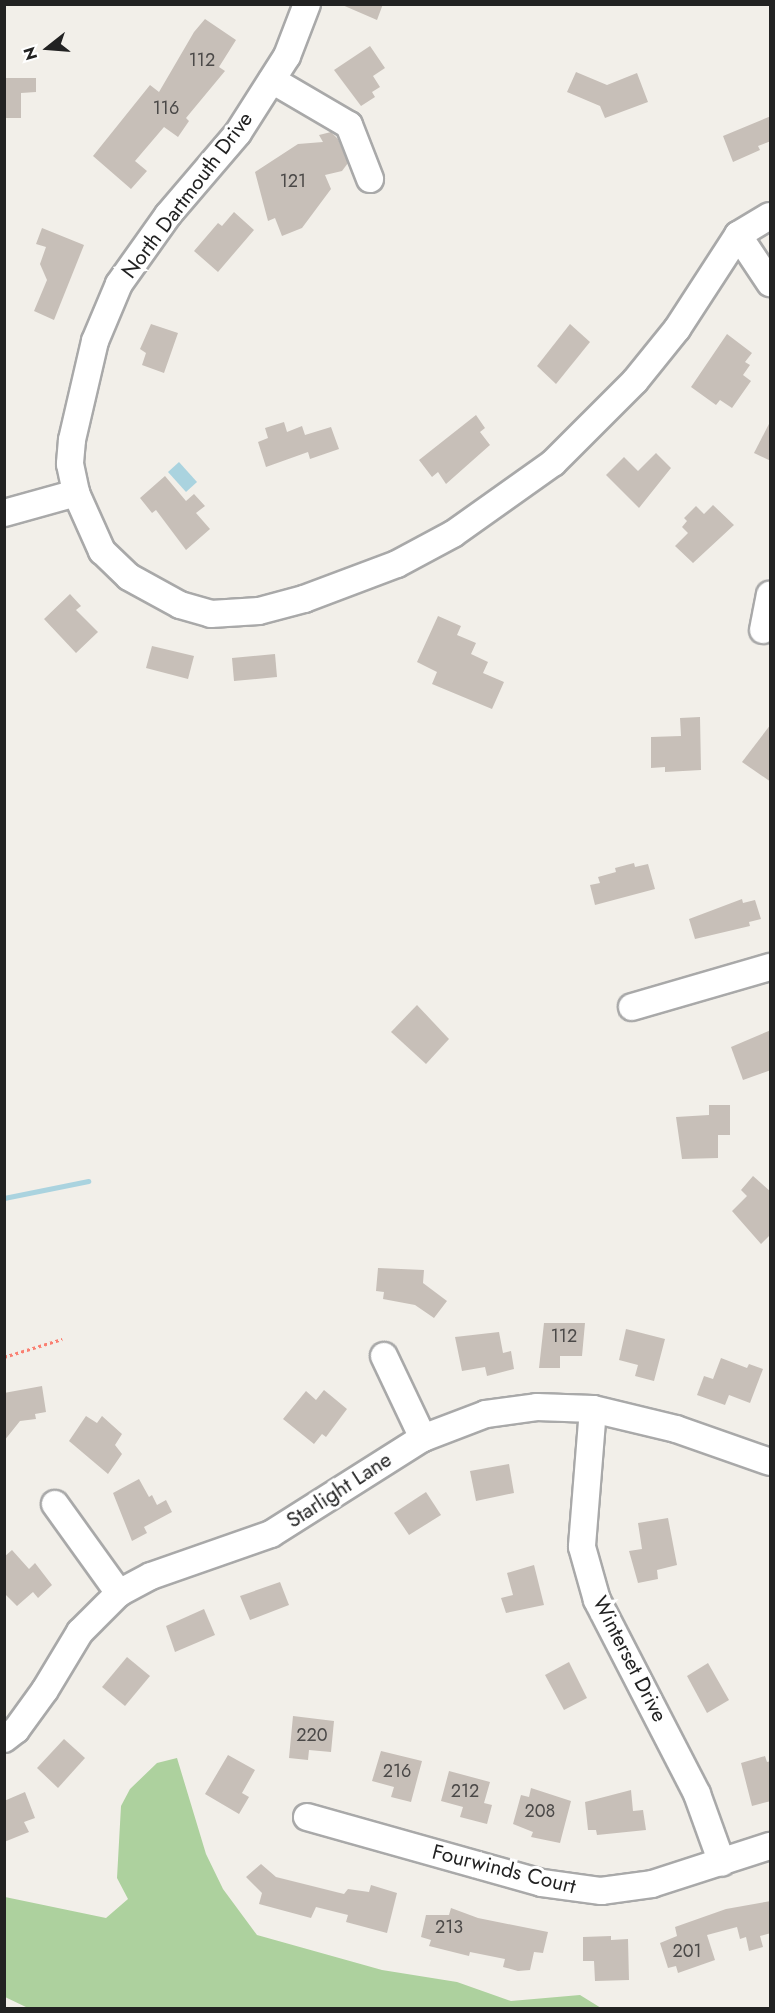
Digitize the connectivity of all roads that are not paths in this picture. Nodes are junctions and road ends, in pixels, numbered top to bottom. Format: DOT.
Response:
graph roads {
  1 [pos="307,4"];
  2 [pos="272,80"];
  3 [pos="370,179"];
  4 [pos="771,216"];
  5 [pos="738,235"];
  6 [pos="771,283"];
  7 [pos="76,493"];
  8 [pos="4,513"];
  9 [pos="771,595"];
  10 [pos="763,630"];
  11 [pos="771,967"];
  12 [pos="632,1007"];
  13 [pos="384,1356"];
  14 [pos="593,1409"];
  15 [pos="423,1438"];
  16 [pos="771,1443"];
  17 [pos="743,1454"];
  18 [pos="771,1462"];
  19 [pos="55,1504"];
  20 [pos="119,1593"];
  21 [pos="4,1739"];
  22 [pos="308,1817"];
  23 [pos="771,1846"];
  24 [pos="722,1863"];
  1 -- 2 [label="street, North Dartmouth Drive"];
  2 -- 3 [label="street"];
  2 -- 7 [label="street, North Dartmouth Drive"];
  4 -- 5 [label="street, North Dartmouth Drive"];
  5 -- 6 [label="street"];
  5 -- 7 [label="street, North Dartmouth Drive"];
  7 -- 8 [label="street"];
  9 -- 10 [label="street"];
  11 -- 12 [label="street"];
  13 -- 15 [label="street"];
  14 -- 15 [label="street, Starlight Lane"];
  14 -- 17 [label="street, Starlight Lane"];
  14 -- 24 [label="street, Winterset Drive"];
  15 -- 20 [label="street, Starlight Lane"];
  16 -- 17 [label="street"];
  17 -- 18 [label="street, Starlight Lane"];
  19 -- 20 [label="street"];
  20 -- 21 [label="street, Starlight Lane"];
  22 -- 24 [label="street, Fourwinds Court"];
  23 -- 24 [label="street, Fourwinds Court"];
}
